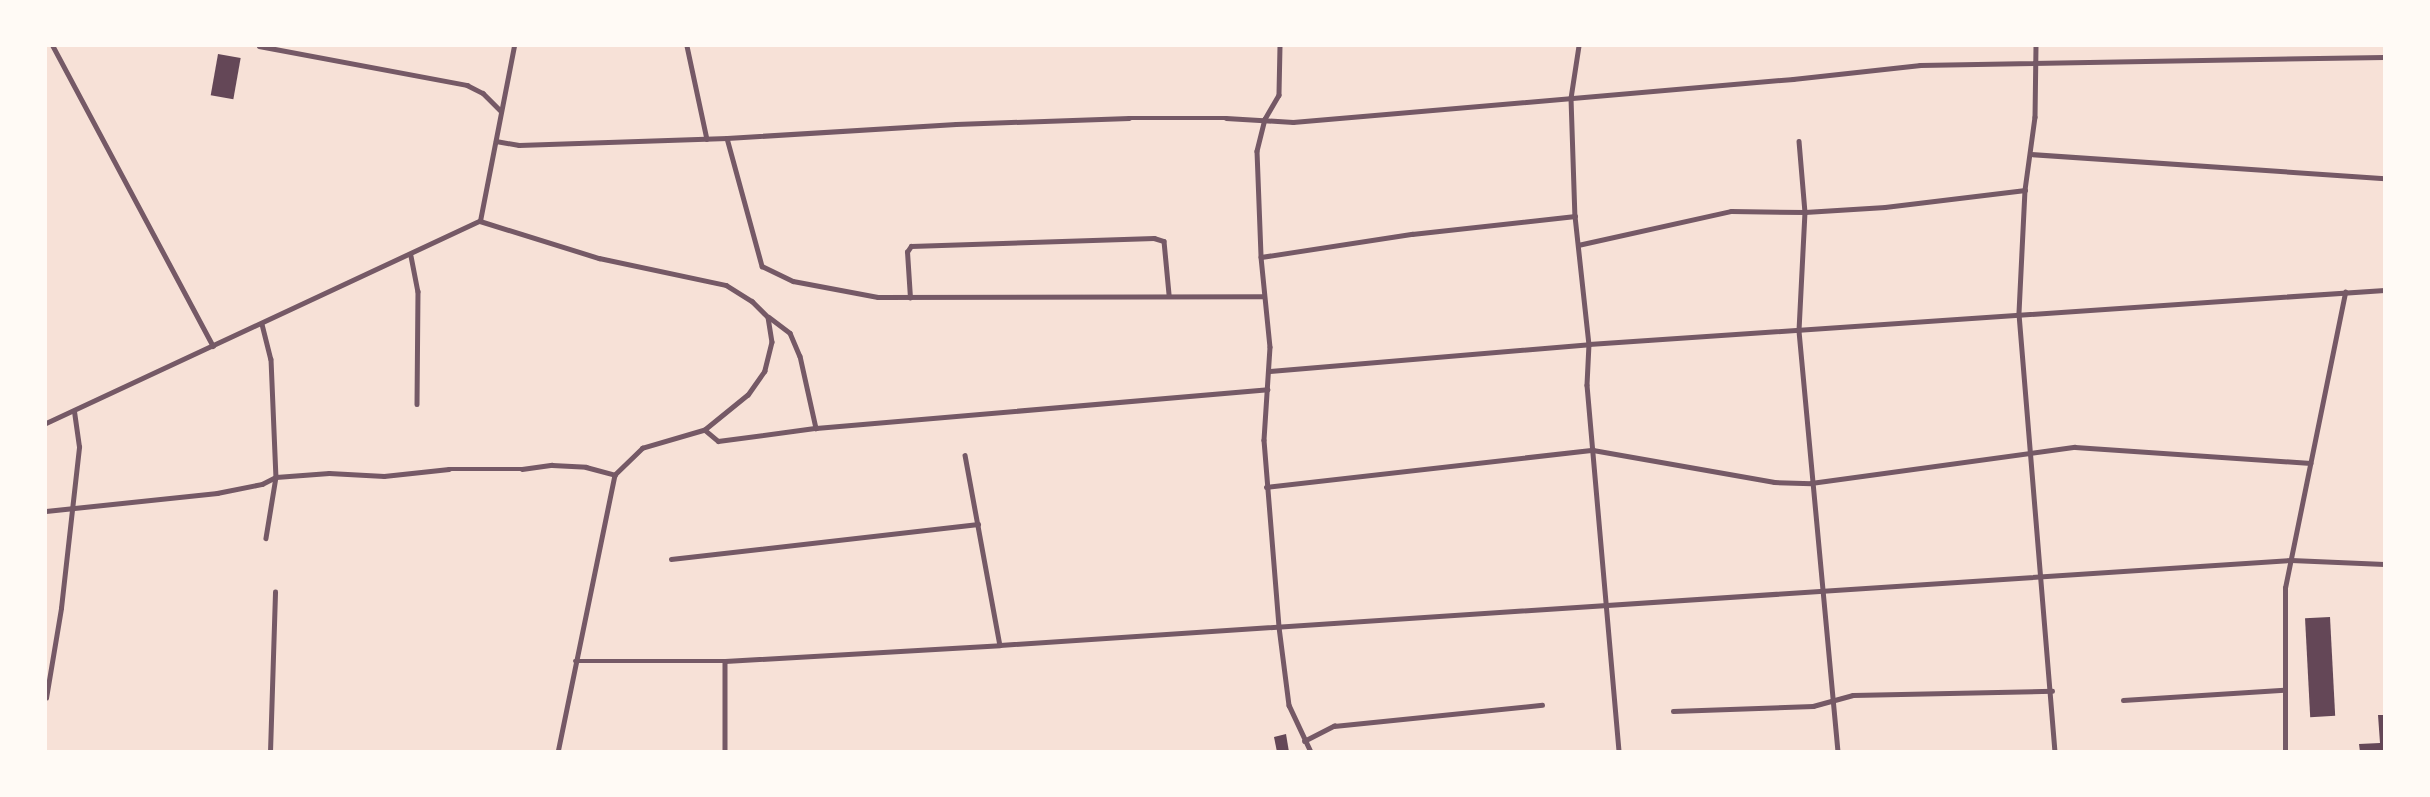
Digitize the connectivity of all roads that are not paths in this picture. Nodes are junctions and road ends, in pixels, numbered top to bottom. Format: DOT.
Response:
graph roads {
  1 [pos="53,46"];
  2 [pos="259,46"];
  3 [pos="514,46"];
  4 [pos="687,46"];
  5 [pos="1280,46"];
  6 [pos="1579,46"];
  7 [pos="2036,46"];
  8 [pos="2385,57"];
  9 [pos="2036,61"];
  10 [pos="1571,98"];
  11 [pos="501,111"];
  12 [pos="1265,119"];
  13 [pos="727,138"];
  14 [pos="707,139"];
  15 [pos="496,141"];
  16 [pos="1799,141"];
  17 [pos="2030,154"];
  18 [pos="2385,178"];
  19 [pos="2025,190"];
  20 [pos="1805,212"];
  21 [pos="1575,216"];
  22 [pos="480,221"];
  23 [pos="1578,245"];
  24 [pos="411,256"];
  25 [pos="1261,257"];
  26 [pos="2385,290"];
  27 [pos="2345,292"];
  28 [pos="1169,294"];
  29 [pos="1265,296"];
  30 [pos="910,298"];
  31 [pos="2019,314"];
  32 [pos="768,317"];
  33 [pos="262,324"];
  34 [pos="1799,331"];
  35 [pos="1589,344"];
  36 [pos="213,346"];
  37 [pos="1270,371"];
  38 [pos="1267,389"];
  39 [pos="418,404"];
  40 [pos="74,411"];
  41 [pos="46,423"];
  42 [pos="816,428"];
  43 [pos="705,430"];
  44 [pos="1593,450"];
  45 [pos="2031,452"];
  46 [pos="965,455"];
  47 [pos="2310,463"];
  48 [pos="615,475"];
  49 [pos="276,478"];
  50 [pos="1811,483"];
  51 [pos="1266,487"];
  52 [pos="71,506"];
  53 [pos="46,511"];
  54 [pos="978,524"];
  55 [pos="266,538"];
  56 [pos="671,559"];
  57 [pos="2291,561"];
  58 [pos="2385,564"];
  59 [pos="2040,579"];
  60 [pos="275,592"];
  61 [pos="1823,592"];
  62 [pos="1605,608"];
  63 [pos="1279,627"];
  64 [pos="1000,645"];
  65 [pos="724,661"];
  66 [pos="575,662"];
  67 [pos="2052,691"];
  68 [pos="2284,691"];
  69 [pos="46,698"];
  70 [pos="1834,700"];
  71 [pos="2123,700"];
  72 [pos="1542,705"];
  73 [pos="1673,711"];
  74 [pos="1304,741"];
  75 [pos="270,751"];
  76 [pos="558,751"];
  77 [pos="725,751"];
  78 [pos="1311,751"];
  79 [pos="1619,751"];
  80 [pos="1838,751"];
  81 [pos="2056,751"];
  82 [pos="2286,751"];
  1 -- 36 [label="street"];
  2 -- 11 [label="street"];
  3 -- 11 [label="street"];
  4 -- 14 [label="street"];
  5 -- 12 [label="street"];
  6 -- 10 [label="street"];
  7 -- 9 [label="street"];
  8 -- 9 [label="street"];
  9 -- 10 [label="street"];
  9 -- 17 [label="street"];
  10 -- 12 [label="street"];
  10 -- 21 [label="street"];
  11 -- 15 [label="street"];
  12 -- 13 [label="street"];
  12 -- 25 [label="street"];
  13 -- 14 [label="street"];
  13 -- 30 [label="street"];
  14 -- 15 [label="street"];
  15 -- 22 [label="street"];
  16 -- 20 [label="street"];
  17 -- 18 [label="street"];
  17 -- 19 [label="street"];
  19 -- 20 [label="street"];
  19 -- 31 [label="street"];
  20 -- 23 [label="street"];
  20 -- 34 [label="street"];
  21 -- 23 [label="street"];
  21 -- 25 [label="street"];
  22 -- 24 [label="street"];
  22 -- 32 [label="street"];
  23 -- 35 [label="street"];
  24 -- 33 [label="street"];
  24 -- 39 [label="street"];
  25 -- 29 [label="street"];
  26 -- 27 [label="street"];
  27 -- 31 [label="street"];
  27 -- 47 [label="street"];
  28 -- 29 [label="street"];
  28 -- 30 [label="street"];
  28 -- 30 [label="street"];
  29 -- 37 [label="street"];
  31 -- 34 [label="street"];
  31 -- 45 [label="street"];
  32 -- 42 [label="street"];
  32 -- 43 [label="street"];
  33 -- 36 [label="street"];
  33 -- 49 [label="street"];
  34 -- 35 [label="street"];
  34 -- 50 [label="street"];
  35 -- 37 [label="street"];
  35 -- 44 [label="street"];
  36 -- 40 [label="street"];
  37 -- 38 [label="street"];
  38 -- 42 [label="street"];
  38 -- 51 [label="street"];
  40 -- 41 [label="street"];
  40 -- 52 [label="street"];
  42 -- 43 [label="street"];
  43 -- 48 [label="street"];
  44 -- 50 [label="street"];
  44 -- 51 [label="street"];
  44 -- 62 [label="street"];
  45 -- 47 [label="street"];
  45 -- 50 [label="street"];
  45 -- 59 [label="street"];
  46 -- 54 [label="street"];
  47 -- 57 [label="street"];
  48 -- 49 [label="street"];
  48 -- 66 [label="street"];
  49 -- 52 [label="street"];
  49 -- 55 [label="street"];
  50 -- 61 [label="street"];
  51 -- 63 [label="street"];
  52 -- 53 [label="street"];
  52 -- 69 [label="street"];
  54 -- 56 [label="street"];
  54 -- 64 [label="street"];
  57 -- 58 [label="street"];
  57 -- 59 [label="street"];
  57 -- 68 [label="street"];
  59 -- 61 [label="street"];
  59 -- 67 [label="street"];
  60 -- 75 [label="street"];
  61 -- 62 [label="street"];
  61 -- 70 [label="street"];
  62 -- 63 [label="street"];
  62 -- 79 [label="street"];
  63 -- 64 [label="street"];
  63 -- 74 [label="street"];
  64 -- 65 [label="street"];
  65 -- 66 [label="street"];
  65 -- 77 [label="street"];
  66 -- 76 [label="street"];
  67 -- 70 [label="street"];
  67 -- 81 [label="street"];
  68 -- 71 [label="street"];
  68 -- 82 [label="street"];
  70 -- 73 [label="street"];
  70 -- 80 [label="street"];
  72 -- 74 [label="street"];
  74 -- 78 [label="street"];
}
